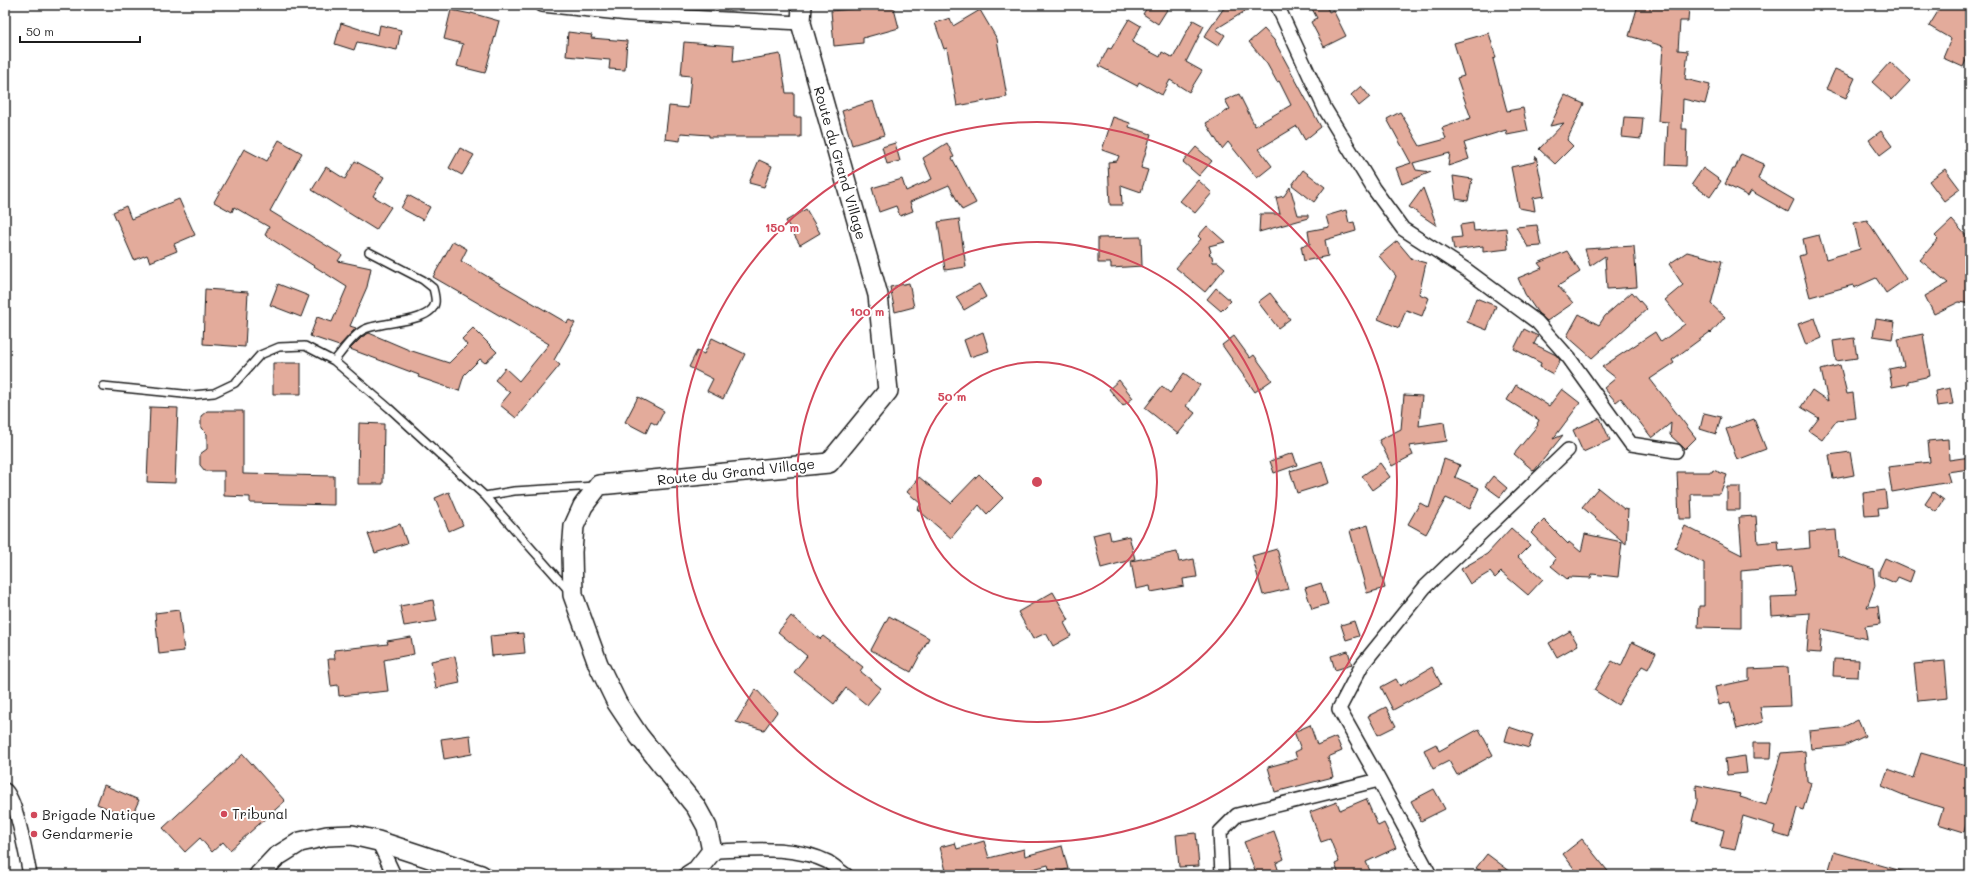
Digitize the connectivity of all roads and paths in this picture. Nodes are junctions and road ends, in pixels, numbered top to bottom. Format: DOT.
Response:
graph roads {
  1 [pos="542,5"];
  2 [pos="1277,5"];
  3 [pos="802,14"];
  4 [pos="369,252"];
  5 [pos="334,361"];
  6 [pos="103,386"];
  7 [pos="1568,450"];
  8 [pos="1676,451"];
  9 [pos="599,485"];
  10 [pos="485,496"];
  11 [pos="573,595"];
  12 [pos="1379,780"];
  13 [pos="5,790"];
  14 [pos="378,841"];
  15 [pos="712,851"];
  16 [pos="30,875"];
  17 [pos="259,875"];
  18 [pos="394,875"];
  19 [pos="481,875"];
  20 [pos="689,875"];
  21 [pos="846,875"];
  22 [pos="1222,875"];
  23 [pos="1430,875"];
  1 -- 3 [label="street"];
  2 -- 8 [label="street"];
  3 -- 9 [label="street, Route du Grand Village"];
  4 -- 5 [label="lane"];
  5 -- 6 [label="lane"];
  5 -- 10 [label="lane"];
  7 -- 12 [label="street"];
  9 -- 10 [label="lane"];
  9 -- 11 [label="street"];
  10 -- 11 [label="lane"];
  11 -- 15 [label="street"];
  12 -- 22 [label="street"];
  12 -- 23 [label="street"];
  13 -- 16 [label="street"];
  14 -- 17 [label="street"];
  14 -- 18 [label="street"];
  14 -- 19 [label="street"];
  15 -- 20 [label="street"];
  15 -- 21 [label="street"];
}
